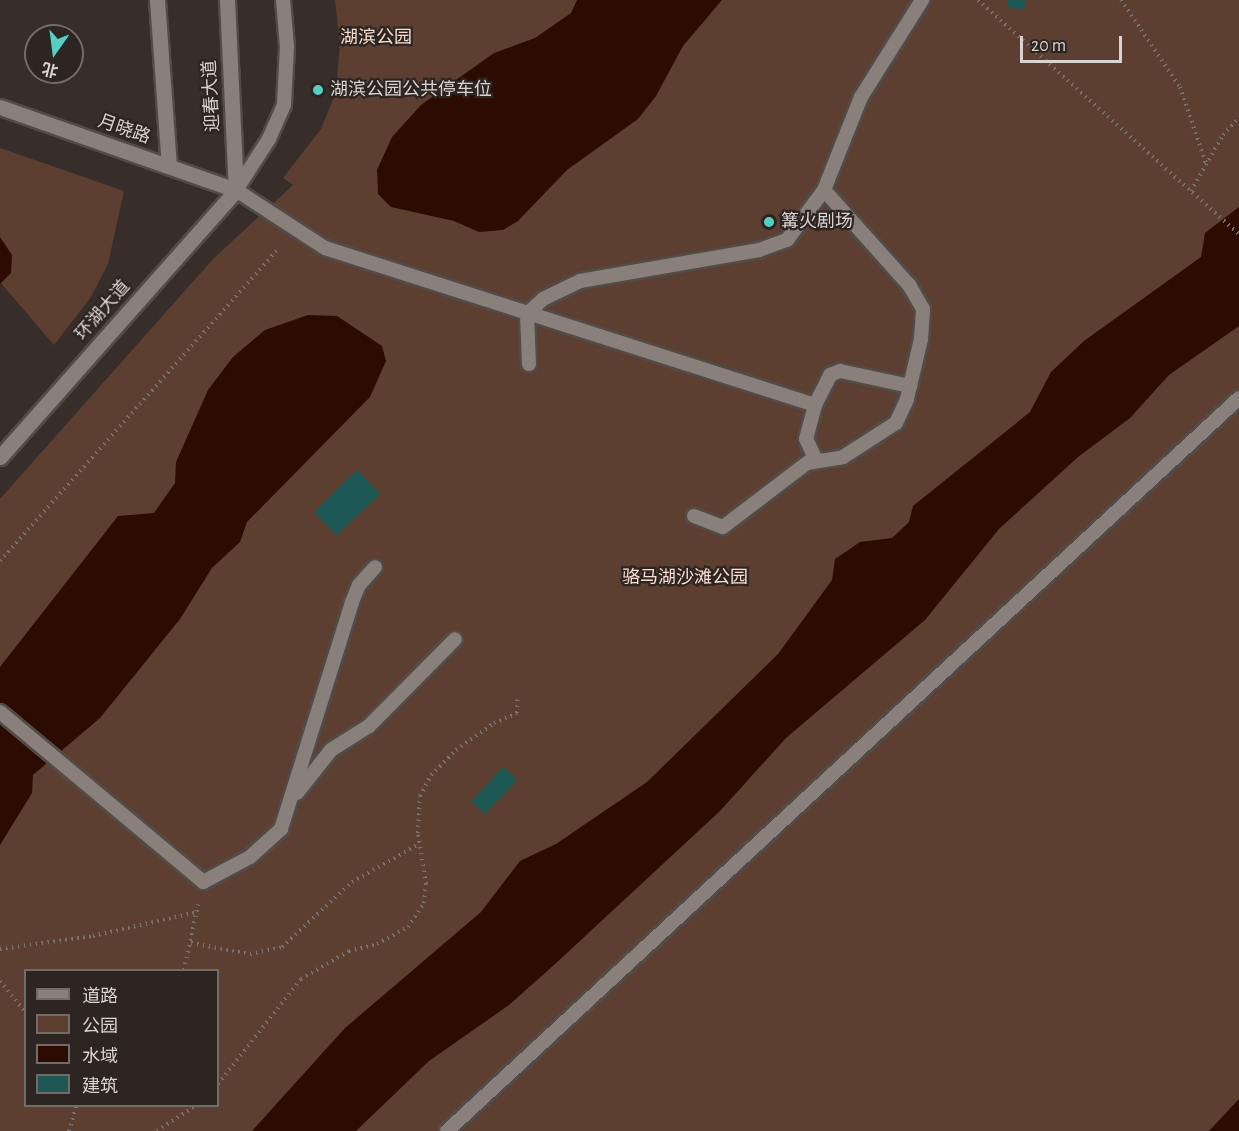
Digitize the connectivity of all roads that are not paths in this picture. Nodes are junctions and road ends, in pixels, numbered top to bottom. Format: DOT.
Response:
graph roads {
  1 [pos="157,0"];
  2 [pos="227,0"];
  3 [pos="283,0"];
  4 [pos="922,0"];
  5 [pos="0,107"];
  6 [pos="169,166"];
  7 [pos="236,190"];
  8 [pos="824,190"];
  9 [pos="527,314"];
  10 [pos="529,364"];
  11 [pos="910,386"];
  12 [pos="1239,398"];
  13 [pos="815,405"];
  14 [pos="0,457"];
  15 [pos="815,458"];
  16 [pos="694,516"];
  17 [pos="375,567"];
  18 [pos="455,639"];
  19 [pos="0,712"];
  20 [pos="292,799"];
  21 [pos="447,1131"];
  1 -- 6 [label="main road"];
  2 -- 7 [label="main road, 迎春大道"];
  3 -- 7 [label="lane"];
  4 -- 8 [label="lane"];
  5 -- 6 [label="main road, 月晓路"];
  6 -- 7 [label="main road, 月晓路"];
  7 -- 9 [label="lane"];
  7 -- 14 [label="main road, 环湖大道"];
  8 -- 9 [label="lane"];
  8 -- 11 [label="lane"];
  9 -- 10 [label="lane"];
  9 -- 13 [label="lane"];
  11 -- 13 [label="lane"];
  11 -- 15 [label="lane"];
  12 -- 21 [label="lane"];
  13 -- 15 [label="lane"];
  15 -- 16 [label="lane"];
  17 -- 20 [label="lane"];
  18 -- 20 [label="lane"];
  19 -- 20 [label="lane"];
}
